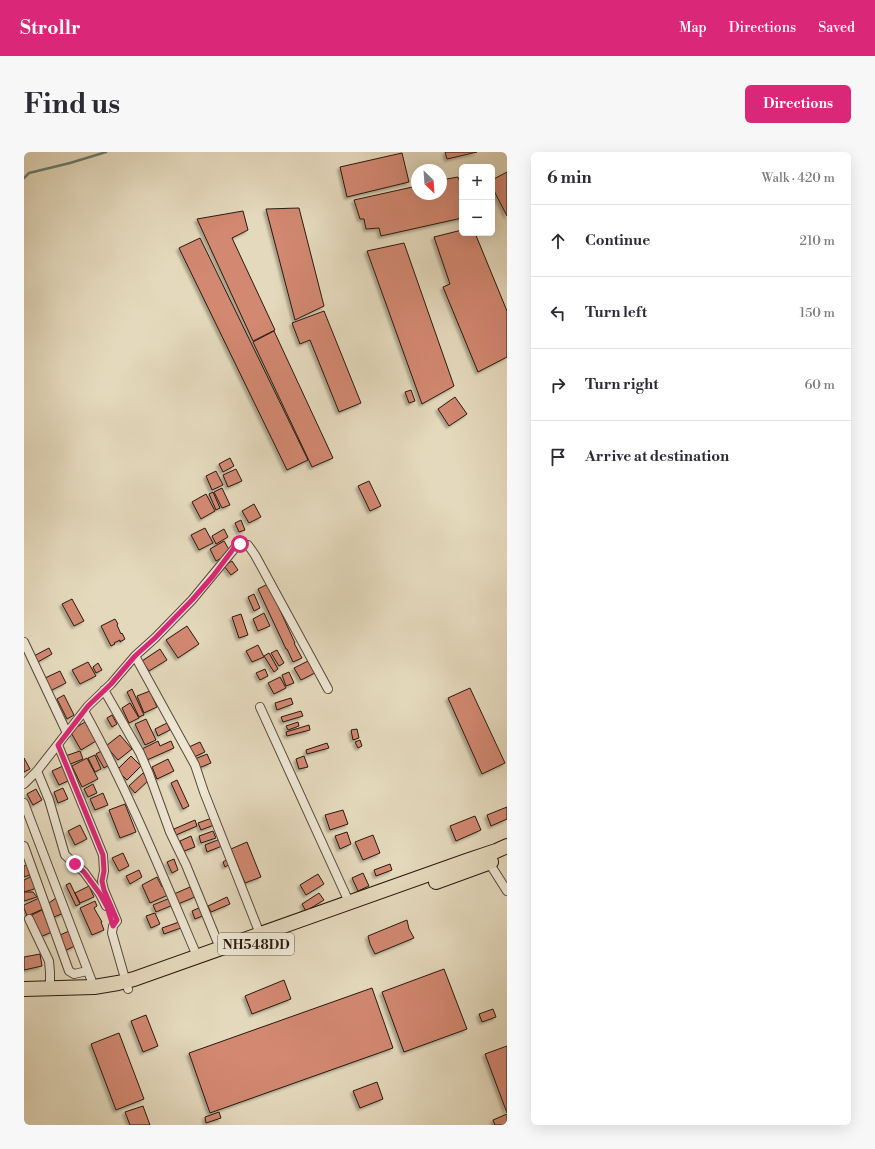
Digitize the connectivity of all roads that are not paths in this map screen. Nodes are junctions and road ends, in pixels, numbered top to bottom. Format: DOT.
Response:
graph roads {
  1 [pos="24,642"];
  2 [pos="135,656"];
  3 [pos="328,689"];
  4 [pos="104,690"];
  5 [pos="260,706"];
  6 [pos="84,711"];
  7 [pos="67,733"];
  8 [pos="58,745"];
  9 [pos="37,771"];
  10 [pos="24,784"];
  11 [pos="24,803"];
  12 [pos="24,846"];
  13 [pos="507,846"];
  14 [pos="507,855"];
  15 [pos="487,859"];
  16 [pos="507,891"];
  17 [pos="349,902"];
  18 [pos="29,918"];
  19 [pos="113,926"];
  20 [pos="260,934"];
  21 [pos="220,948"];
  22 [pos="198,956"];
  23 [pos="87,971"];
  24 [pos="127,985"];
  25 [pos="94,987"];
  26 [pos="24,989"];
  27 [pos="50,989"];
  28 [pos="24,998"];
  1 -- 7 [label="street"];
  2 -- 3 [label="street"];
  2 -- 4 [label="street"];
  2 -- 20 [label="street"];
  4 -- 6 [label="street"];
  4 -- 21 [label="street"];
  5 -- 17 [label="street"];
  6 -- 7 [label="street"];
  6 -- 22 [label="street"];
  7 -- 8 [label="street"];
  8 -- 9 [label="street"];
  8 -- 19 [label="street"];
  9 -- 10 [label="street"];
  9 -- 19 [label="street"];
  11 -- 23 [label="street"];
  12 -- 23 [label="street"];
  13 -- 15 [label="highway, NH548DD"];
  14 -- 15 [label="highway, NH548DD"];
  15 -- 16 [label="street"];
  15 -- 17 [label="highway, NH548DD"];
  15 -- 24 [label="highway, NH548DD"];
  17 -- 20 [label="highway, NH548DD"];
  18 -- 27 [label="street"];
  19 -- 24 [label="street"];
  20 -- 21 [label="highway, NH548DD"];
  21 -- 22 [label="highway, NH548DD"];
  22 -- 24 [label="highway, NH548DD"];
  23 -- 25 [label="street"];
  24 -- 25 [label="highway, NH548DD"];
  24 -- 28 [label="highway, NH548DD"];
  25 -- 27 [label="highway, NH548DD"];
  26 -- 27 [label="highway, NH548DD"];
}
